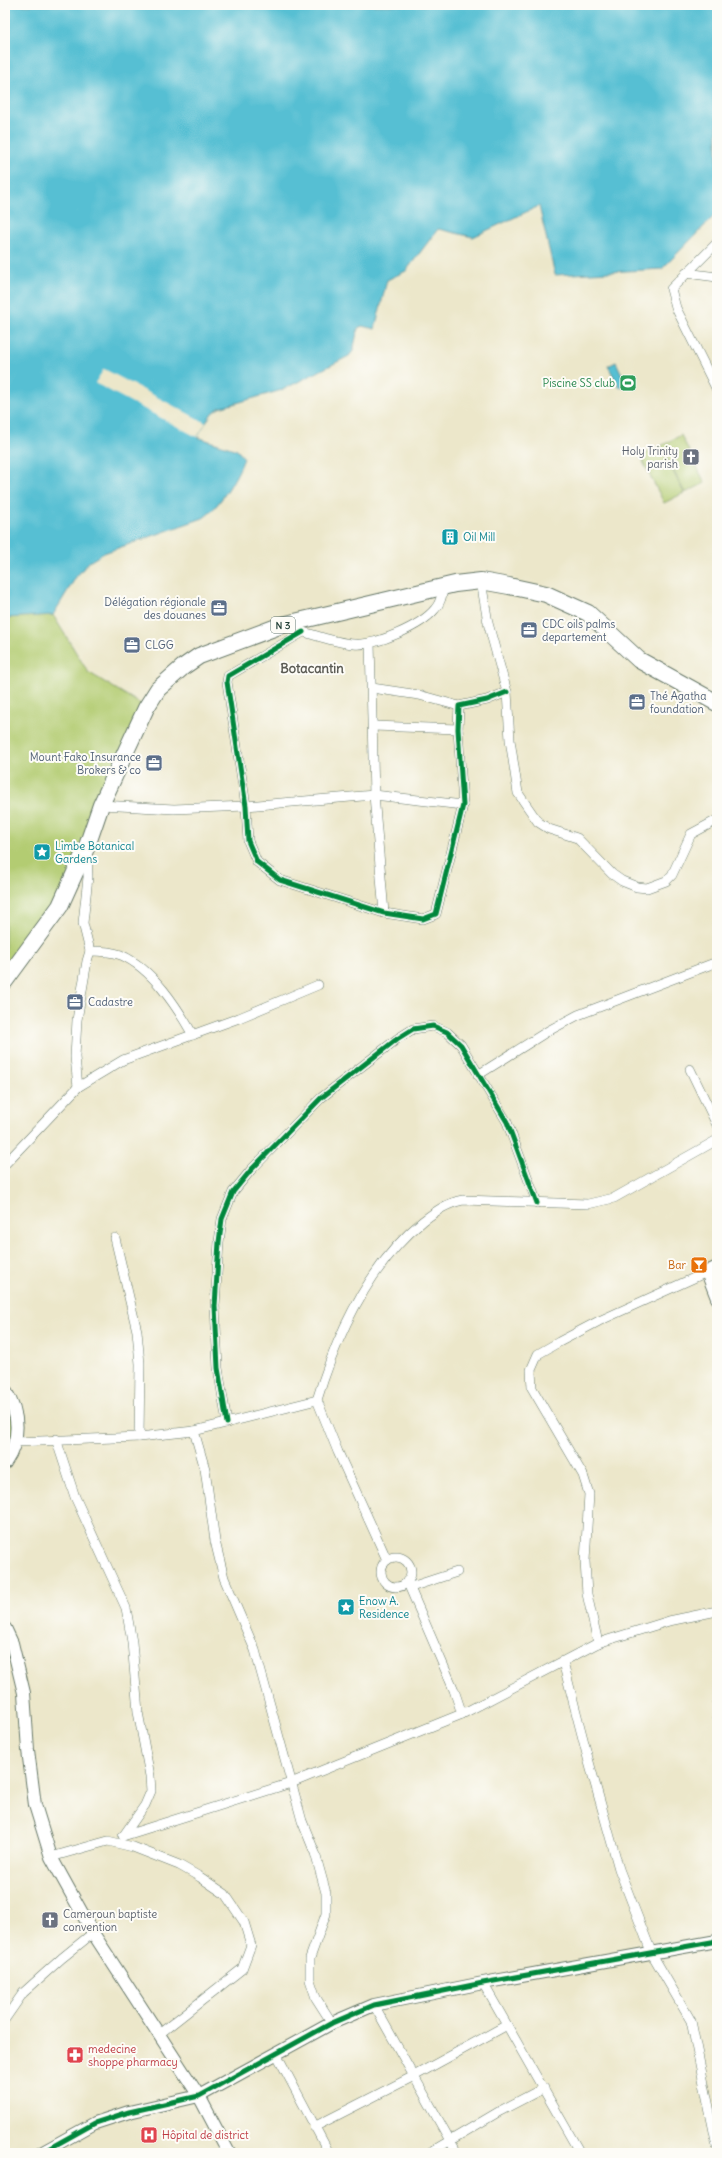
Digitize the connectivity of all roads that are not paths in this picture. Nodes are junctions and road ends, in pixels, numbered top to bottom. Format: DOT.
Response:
graph roads {
  1 [pos="717,243"];
  2 [pos="686,273"];
  3 [pos="717,277"];
  4 [pos="717,390"];
  5 [pos="481,581"];
  6 [pos="444,586"];
  7 [pos="282,625"];
  8 [pos="303,632"];
  9 [pos="370,643"];
  10 [pos="372,688"];
  11 [pos="507,692"];
  12 [pos="717,703"];
  13 [pos="459,706"];
  14 [pos="373,726"];
  15 [pos="458,729"];
  16 [pos="374,795"];
  17 [pos="101,804"];
  18 [pos="463,805"];
  19 [pos="246,806"];
  20 [pos="717,820"];
  21 [pos="87,846"];
  22 [pos="384,913"];
  23 [pos="90,951"];
  24 [pos="717,962"];
  25 [pos="5,981"];
  26 [pos="318,985"];
  27 [pos="193,1035"];
  28 [pos="690,1069"];
  29 [pos="478,1075"];
  30 [pos="78,1087"];
  31 [pos="717,1125"];
  32 [pos="717,1140"];
  33 [pos="5,1164"];
  34 [pos="537,1203"];
  35 [pos="115,1238"];
  36 [pos="712,1270"];
  37 [pos="717,1298"];
  38 [pos="5,1390"];
  39 [pos="317,1400"];
  40 [pos="227,1423"];
  41 [pos="194,1432"];
  42 [pos="139,1437"];
  43 [pos="56,1439"];
  44 [pos="16,1442"];
  45 [pos="5,1463"];
  46 [pos="388,1560"];
  47 [pos="457,1572"];
  48 [pos="409,1584"];
  49 [pos="717,1611"];
  50 [pos="5,1628"];
  51 [pos="598,1644"];
  52 [pos="563,1662"];
  53 [pos="717,1705"];
  54 [pos="462,1714"];
  55 [pos="717,1715"];
  56 [pos="291,1783"];
  57 [pos="124,1835"];
  58 [pos="108,1841"];
  59 [pos="51,1857"];
  60 [pos="93,1934"];
  61 [pos="717,1941"];
  62 [pos="652,1954"];
  63 [pos="483,1983"];
  64 [pos="374,2005"];
  65 [pos="5,2019"];
  66 [pos="332,2023"];
  67 [pos="507,2025"];
  68 [pos="158,2035"];
  69 [pos="276,2053"];
  70 [pos="414,2076"];
  71 [pos="544,2088"];
  72 [pos="199,2096"];
  73 [pos="314,2127"];
  74 [pos="450,2141"];
  75 [pos="717,2146"];
  76 [pos="41,2153"];
  77 [pos="229,2153"];
  78 [pos="329,2153"];
  79 [pos="429,2153"];
  80 [pos="457,2153"];
  81 [pos="580,2153"];
  1 -- 2 [label="street"];
  2 -- 3 [label="street"];
  2 -- 4 [label="street"];
  5 -- 6 [label="highway, N 3"];
  5 -- 11 [label="street"];
  5 -- 12 [label="highway, N 3"];
  6 -- 7 [label="highway, N 3"];
  6 -- 9 [label="street"];
  7 -- 8 [label="street"];
  7 -- 17 [label="highway, N 3"];
  8 -- 9 [label="street"];
  8 -- 19 [label="street"];
  9 -- 10 [label="street"];
  10 -- 13 [label="street"];
  10 -- 14 [label="street"];
  11 -- 13 [label="street"];
  11 -- 20 [label="street"];
  13 -- 15 [label="street"];
  14 -- 15 [label="street"];
  14 -- 16 [label="street"];
  15 -- 18 [label="street"];
  16 -- 18 [label="street"];
  16 -- 19 [label="street"];
  16 -- 22 [label="street"];
  17 -- 19 [label="street"];
  17 -- 21 [label="highway, N 3"];
  18 -- 22 [label="street"];
  19 -- 22 [label="street"];
  21 -- 23 [label="street"];
  21 -- 25 [label="highway, N 3"];
  23 -- 27 [label="street"];
  23 -- 30 [label="street"];
  24 -- 29 [label="street"];
  26 -- 27 [label="street"];
  27 -- 30 [label="street"];
  28 -- 31 [label="street"];
  29 -- 34 [label="street"];
  29 -- 40 [label="street"];
  30 -- 33 [label="street"];
  32 -- 34 [label="street"];
  34 -- 39 [label="street"];
  35 -- 42 [label="street"];
  36 -- 37 [label="street"];
  36 -- 51 [label="street"];
  38 -- 44 [label="street"];
  39 -- 40 [label="street"];
  39 -- 46 [label="street"];
  40 -- 41 [label="street"];
  41 -- 42 [label="street"];
  41 -- 56 [label="street"];
  42 -- 43 [label="street"];
  43 -- 44 [label="street"];
  43 -- 57 [label="street"];
  44 -- 45 [label="street"];
  46 -- 48 [label="street"];
  46 -- 48 [label="street"];
  47 -- 48 [label="street"];
  48 -- 54 [label="street"];
  49 -- 51 [label="street"];
  50 -- 59 [label="street"];
  51 -- 52 [label="street"];
  52 -- 54 [label="street"];
  52 -- 62 [label="street"];
  53 -- 55 [label="street"];
  54 -- 56 [label="street"];
  56 -- 57 [label="street"];
  56 -- 66 [label="street"];
  57 -- 58 [label="street"];
  58 -- 59 [label="street"];
  58 -- 68 [label="street"];
  59 -- 60 [label="street"];
  60 -- 65 [label="street"];
  60 -- 68 [label="street"];
  61 -- 62 [label="street"];
  62 -- 63 [label="street"];
  62 -- 75 [label="street"];
  63 -- 64 [label="street"];
  63 -- 67 [label="street"];
  64 -- 66 [label="street"];
  64 -- 70 [label="street"];
  66 -- 69 [label="street"];
  67 -- 70 [label="street"];
  67 -- 71 [label="street"];
  68 -- 72 [label="street"];
  69 -- 72 [label="street"];
  69 -- 73 [label="street"];
  70 -- 73 [label="street"];
  70 -- 74 [label="street"];
  71 -- 74 [label="street"];
  71 -- 81 [label="street"];
  72 -- 76 [label="street"];
  72 -- 77 [label="street"];
  73 -- 78 [label="street"];
  74 -- 79 [label="street"];
  74 -- 80 [label="street"];
}
